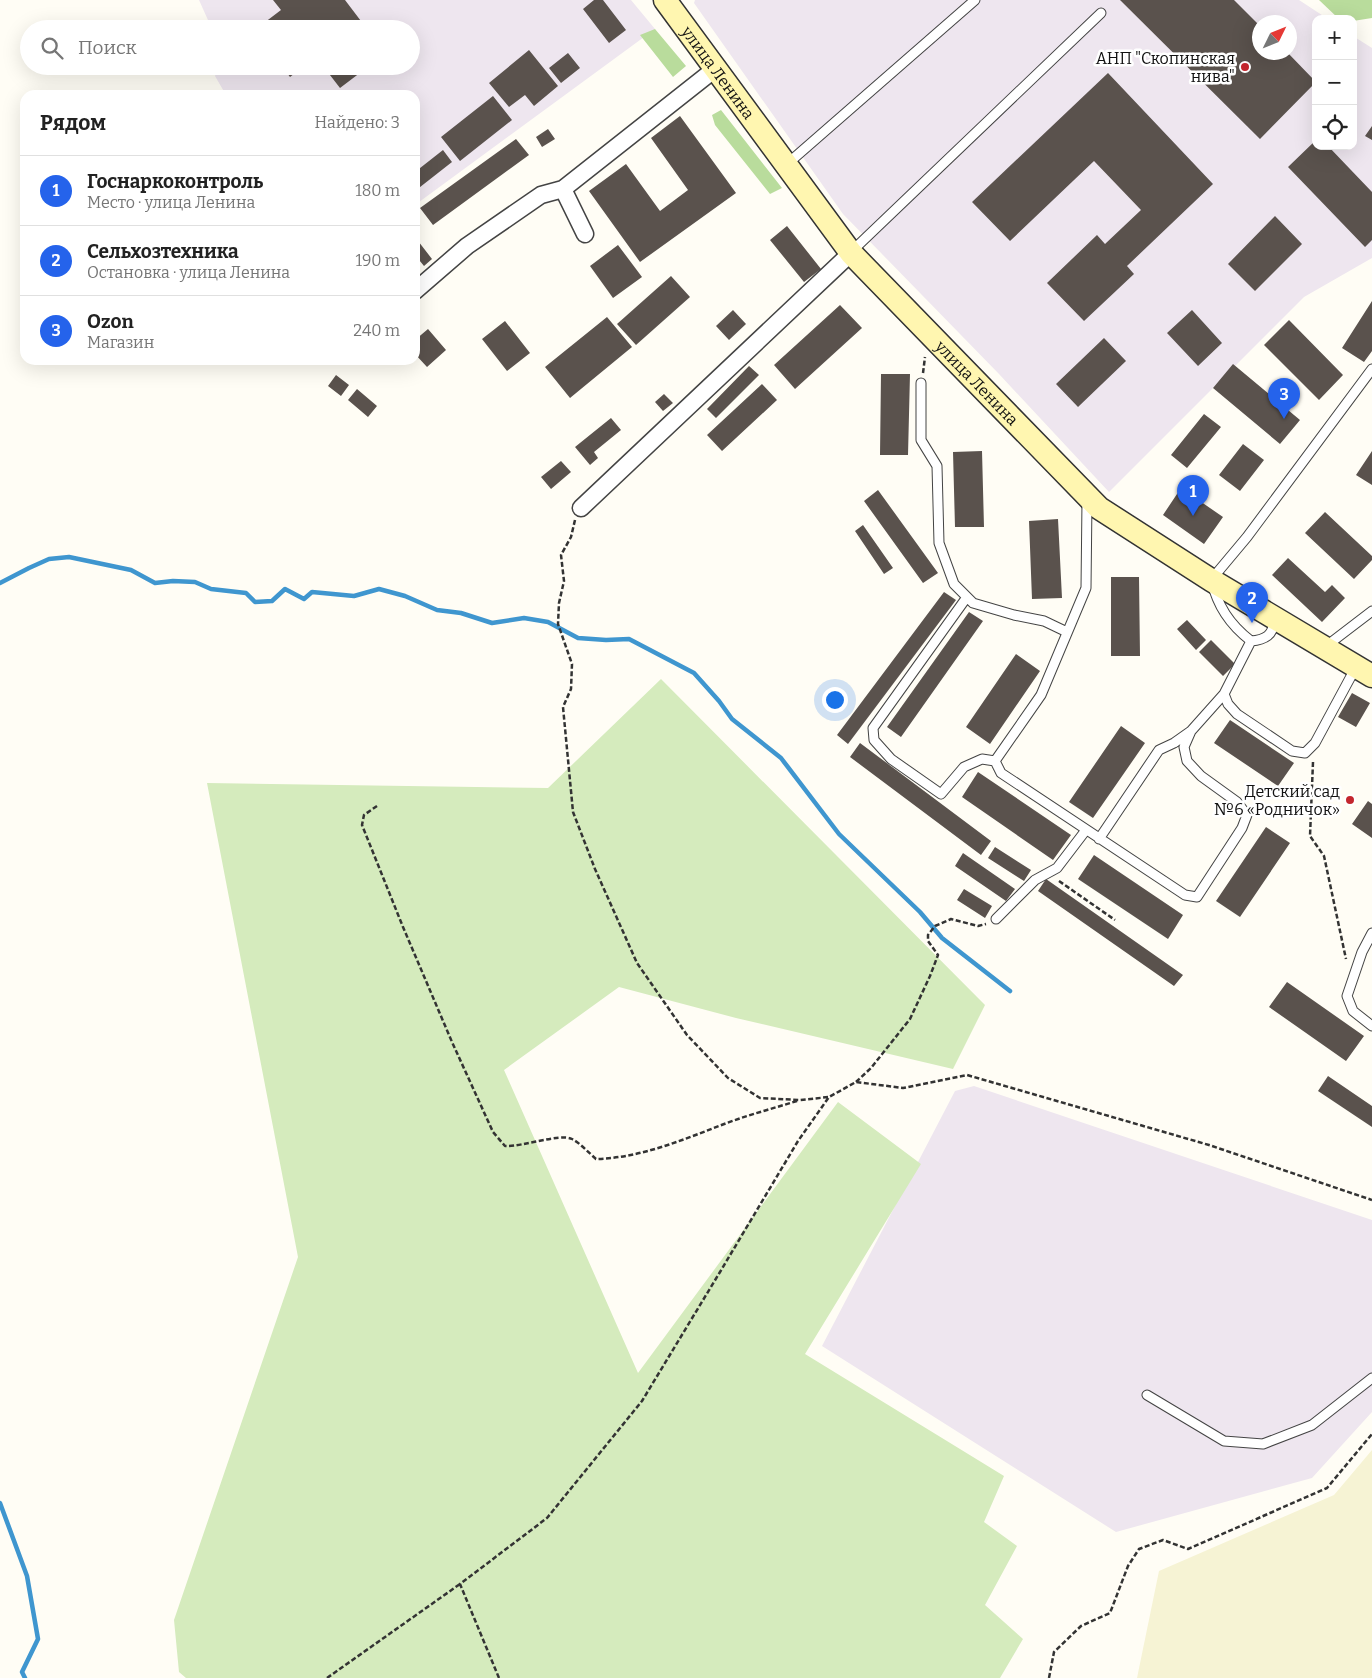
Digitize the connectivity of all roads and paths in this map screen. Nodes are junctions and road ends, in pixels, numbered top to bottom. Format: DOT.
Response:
graph roads {
  1 [pos="665,0"];
  2 [pos="975,0"];
  3 [pos="1101,13"];
  4 [pos="715,69"];
  5 [pos="786,165"];
  6 [pos="562,189"];
  7 [pos="585,234"];
  8 [pos="851,253"];
  9 [pos="420,287"];
  10 [pos="925,357"];
  11 [pos="1372,369"];
  12 [pos="921,383"];
  13 [pos="1087,496"];
  14 [pos="581,508"];
  15 [pos="1211,580"];
  16 [pos="968,597"];
  17 [pos="1372,611"];
  18 [pos="1272,616"];
  19 [pos="1067,632"];
  20 [pos="1251,641"];
  21 [pos="1325,647"];
  22 [pos="1364,672"];
  23 [pos="1224,694"];
  24 [pos="1191,731"];
  25 [pos="1316,743"];
  26 [pos="995,761"];
  27 [pos="377,806"];
  28 [pos="1086,830"];
  29 [pos="1099,839"];
  30 [pos="1048,872"];
  31 [pos="996,919"];
  32 [pos="1115,920"];
  33 [pos="1372,933"];
  34 [pos="1351,985"];
  35 [pos="1372,1026"];
  36 [pos="856,1082"];
  37 [pos="829,1097"];
  38 [pos="800,1100"];
  39 [pos="1372,1200"];
  40 [pos="1372,1378"];
  41 [pos="1147,1395"];
  42 [pos="1372,1434"];
  43 [pos="460,1584"];
  44 [pos="327,1678"];
  45 [pos="499,1678"];
  46 [pos="1049,1678"];
  1 -- 4 [label="street, улица Ленина"];
  2 -- 5 [label="lane"];
  3 -- 8 [label="lane"];
  4 -- 5 [label="street, улица Ленина"];
  4 -- 6 [label="street"];
  5 -- 8 [label="street, улица Ленина"];
  6 -- 7 [label="street"];
  6 -- 9 [label="street"];
  8 -- 13 [label="street, улица Ленина"];
  8 -- 14 [label="street"];
  10 -- 12 [label="path"];
  11 -- 15 [label="lane"];
  12 -- 16 [label="lane"];
  13 -- 15 [label="street, улица Ленина"];
  13 -- 19 [label="lane"];
  14 -- 38 [label="path"];
  15 -- 18 [label="street, улица Ленина"];
  15 -- 20 [label="lane"];
  16 -- 19 [label="lane"];
  16 -- 26 [label="lane"];
  17 -- 21 [label="lane"];
  18 -- 20 [label="lane"];
  18 -- 21 [label="street, улица Ленина"];
  19 -- 26 [label="lane"];
  20 -- 23 [label="lane"];
  21 -- 22 [label="street, улица Ленина"];
  22 -- 25 [label="lane"];
  23 -- 24 [label="lane"];
  23 -- 25 [label="lane"];
  24 -- 29 [label="lane"];
  24 -- 29 [label="lane"];
  25 -- 34 [label="path"];
  26 -- 28 [label="lane"];
  27 -- 38 [label="path"];
  28 -- 29 [label="lane"];
  28 -- 30 [label="lane"];
  30 -- 31 [label="lane"];
  30 -- 32 [label="path"];
  31 -- 36 [label="path"];
  33 -- 34 [label="lane"];
  34 -- 35 [label="lane"];
  36 -- 37 [label="path"];
  36 -- 39 [label="path"];
  37 -- 38 [label="path"];
  37 -- 43 [label="path"];
  40 -- 41 [label="lane"];
  42 -- 46 [label="path"];
  43 -- 44 [label="path"];
  43 -- 45 [label="path"];
}
